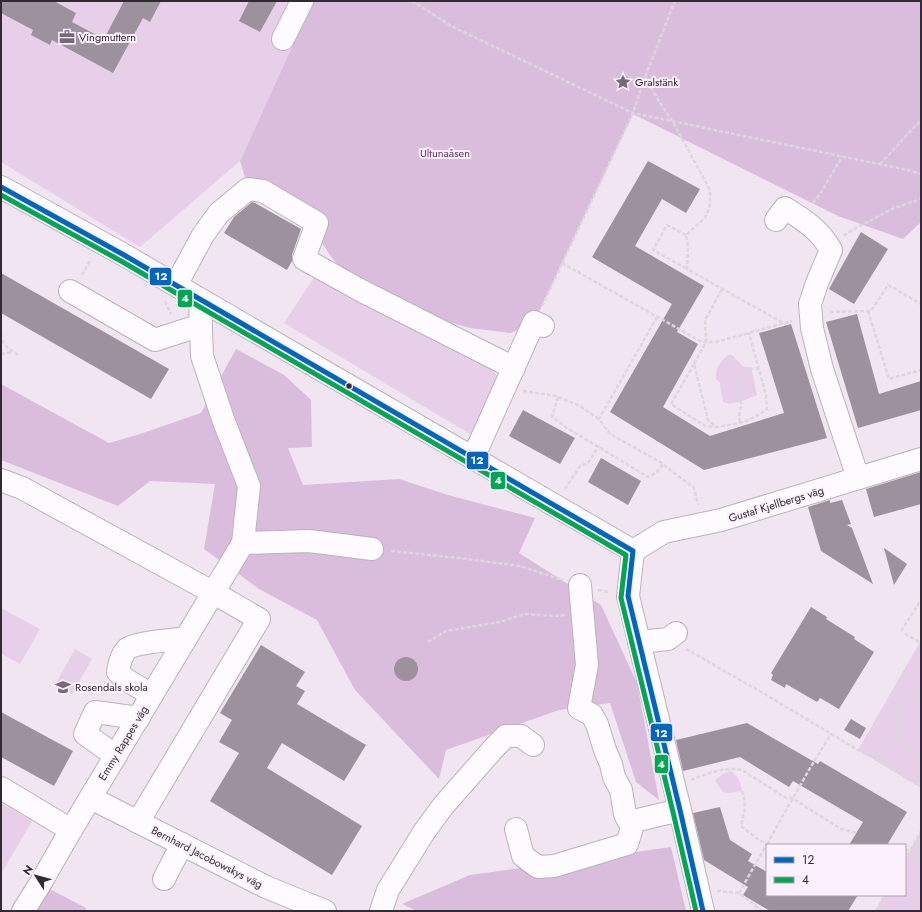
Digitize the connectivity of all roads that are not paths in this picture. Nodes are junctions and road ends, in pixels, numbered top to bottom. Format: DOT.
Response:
graph roads {
  1 [pos="302,1"];
  2 [pos="282,39"];
  3 [pos="1,187"];
  4 [pos="776,220"];
  5 [pos="176,285"];
  6 [pos="70,291"];
  7 [pos="200,300"];
  8 [pos="539,324"];
  9 [pos="201,325"];
  10 [pos="510,377"];
  11 [pos="473,458"];
  12 [pos="921,459"];
  13 [pos="858,478"];
  14 [pos="1,480"];
  15 [pos="243,543"];
  16 [pos="372,549"];
  17 [pos="633,551"];
  18 [pos="580,585"];
  19 [pos="214,593"];
  20 [pos="672,636"];
  21 [pos="186,638"];
  22 [pos="639,642"];
  23 [pos="152,695"];
  24 [pos="139,718"];
  25 [pos="533,745"];
  26 [pos="116,756"];
  27 [pos="1,788"];
  28 [pos="91,798"];
  29 [pos="680,810"];
  30 [pos="634,821"];
  31 [pos="138,822"];
  32 [pos="516,829"];
  33 [pos="71,830"];
  34 [pos="182,844"];
  35 [pos="164,879"];
  36 [pos="313,909"];
  37 [pos="23,911"];
  38 [pos="381,911"];
  39 [pos="702,911"];
  1 -- 2 [label="street"];
  3 -- 5 [label="street"];
  4 -- 13 [label="street"];
  5 -- 7 [label="street"];
  5 -- 10 [label="street"];
  6 -- 9 [label="street"];
  7 -- 9 [label="street, Emmy Rappes väg"];
  7 -- 11 [label="street"];
  8 -- 10 [label="street"];
  9 -- 15 [label="street, Emmy Rappes väg"];
  10 -- 11 [label="street"];
  11 -- 17 [label="street"];
  12 -- 13 [label="street, Gustaf Kjellbergs väg"];
  13 -- 17 [label="street, Gustaf Kjellbergs väg"];
  14 -- 19 [label="street"];
  15 -- 16 [label="street"];
  15 -- 19 [label="street, Emmy Rappes väg"];
  17 -- 22 [label="street"];
  18 -- 30 [label="street"];
  19 -- 21 [label="street, Emmy Rappes väg"];
  19 -- 31 [label="street"];
  20 -- 22 [label="street"];
  21 -- 23 [label="street, Emmy Rappes väg"];
  21 -- 23 [label="street"];
  22 -- 29 [label="street"];
  23 -- 24 [label="street, Emmy Rappes väg"];
  24 -- 26 [label="street, Emmy Rappes väg"];
  24 -- 26 [label="street"];
  25 -- 38 [label="street"];
  26 -- 28 [label="street, Emmy Rappes väg"];
  27 -- 33 [label="street"];
  28 -- 31 [label="street, Bernhard Jacobowskys väg"];
  28 -- 33 [label="street, Emmy Rappes väg"];
  29 -- 30 [label="street"];
  29 -- 39 [label="street"];
  30 -- 32 [label="street"];
  31 -- 34 [label="street, Bernhard Jacobowskys väg"];
  33 -- 37 [label="street, Emmy Rappes väg"];
  34 -- 35 [label="street"];
  34 -- 36 [label="street, Bernhard Jacobowskys väg"];
}
